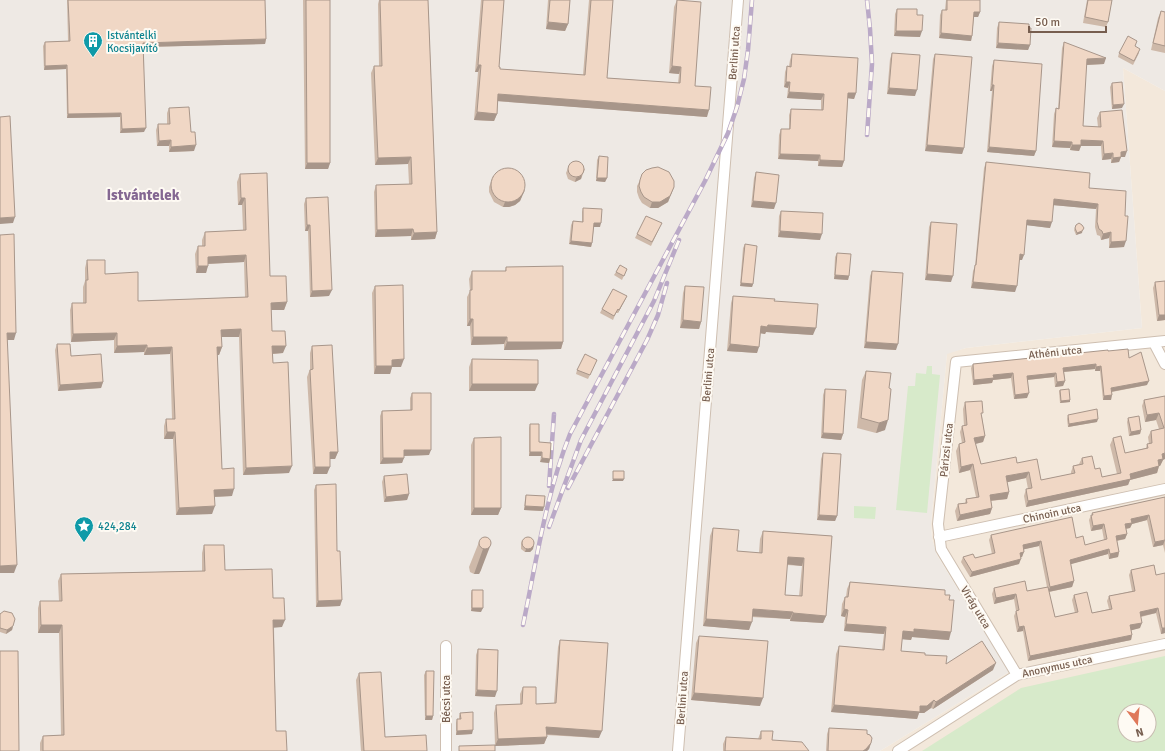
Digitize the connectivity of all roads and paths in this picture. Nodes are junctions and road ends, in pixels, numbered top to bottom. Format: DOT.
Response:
graph roads {
  1 [pos="738,0"];
  2 [pos="1165,341"];
  3 [pos="1154,343"];
  4 [pos="956,362"];
  5 [pos="1165,364"];
  6 [pos="1165,488"];
  7 [pos="939,538"];
  8 [pos="1165,644"];
  9 [pos="446,646"];
  10 [pos="1017,675"];
  11 [pos="446,751"];
  12 [pos="678,751"];
  13 [pos="898,751"];
  1 -- 12 [label="street, Berlini utca"];
  2 -- 3 [label="street, Athéni utca"];
  3 -- 4 [label="street, Athéni utca"];
  3 -- 5 [label="street"];
  4 -- 7 [label="street, Párizsi utca"];
  6 -- 7 [label="street, Chinoin utca"];
  7 -- 10 [label="street, Virág utca"];
  8 -- 10 [label="street, Anonymus utca"];
  9 -- 11 [label="street, Bécsi utca"];
  10 -- 13 [label="street, Anonymus utca"];
}
